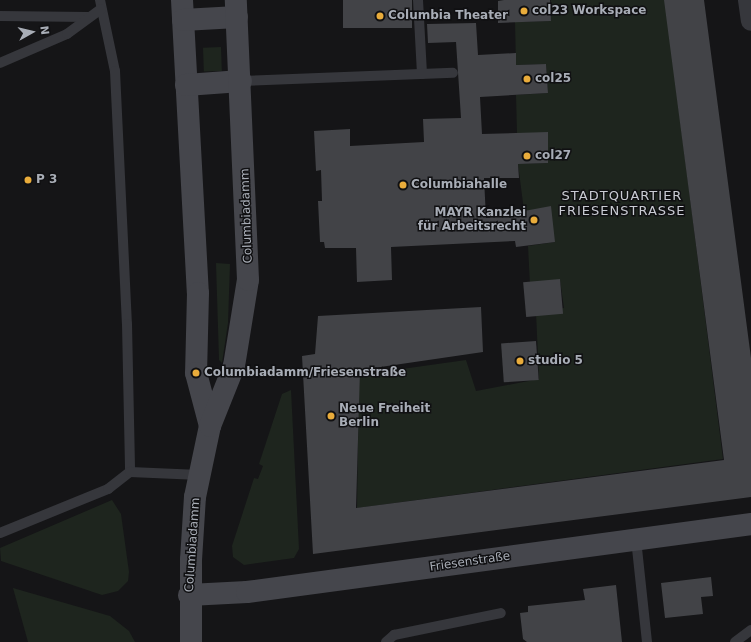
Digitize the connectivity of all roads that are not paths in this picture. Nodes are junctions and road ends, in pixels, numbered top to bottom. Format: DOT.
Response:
graph roads {
  1 [pos="418,0"];
  2 [pos="748,0"];
  3 [pos="101,4"];
  4 [pos="237,9"];
  5 [pos="183,10"];
  6 [pos="0,16"];
  7 [pos="88,17"];
  8 [pos="751,21"];
  9 [pos="0,63"];
  10 [pos="453,73"];
  11 [pos="422,74"];
  12 [pos="241,81"];
  13 [pos="186,85"];
  14 [pos="210,426"];
  15 [pos="130,472"];
  16 [pos="200,475"];
  17 [pos="751,524"];
  18 [pos="0,533"];
  19 [pos="636,539"];
  20 [pos="189,595"];
  21 [pos="501,613"];
  22 [pos="751,630"];
  23 [pos="190,642"];
  24 [pos="386,642"];
  25 [pos="646,642"];
  26 [pos="735,642"];
  1 -- 11 [label="lane"];
  2 -- 8 [label="street"];
  3 -- 7 [label="lane"];
  3 -- 15 [label="lane"];
  4 -- 5 [label="main road"];
  4 -- 12 [label="main road, Columbiadamm"];
  5 -- 13 [label="main road, Columbiadamm"];
  6 -- 7 [label="lane"];
  7 -- 9 [label="lane"];
  10 -- 11 [label="lane"];
  11 -- 12 [label="lane"];
  12 -- 13 [label="main road"];
  12 -- 14 [label="main road, Columbiadamm"];
  13 -- 14 [label="main road, Columbiadamm"];
  14 -- 16 [label="main road, Columbiadamm"];
  15 -- 16 [label="lane"];
  15 -- 18 [label="lane"];
  16 -- 20 [label="main road, Columbiadamm"];
  17 -- 19 [label="main road, Friesenstraße"];
  19 -- 20 [label="main road, Friesenstraße"];
  19 -- 25 [label="lane"];
  20 -- 23 [label="main road, Columbiadamm"];
  21 -- 24 [label="lane"];
  22 -- 26 [label="lane"];
}
